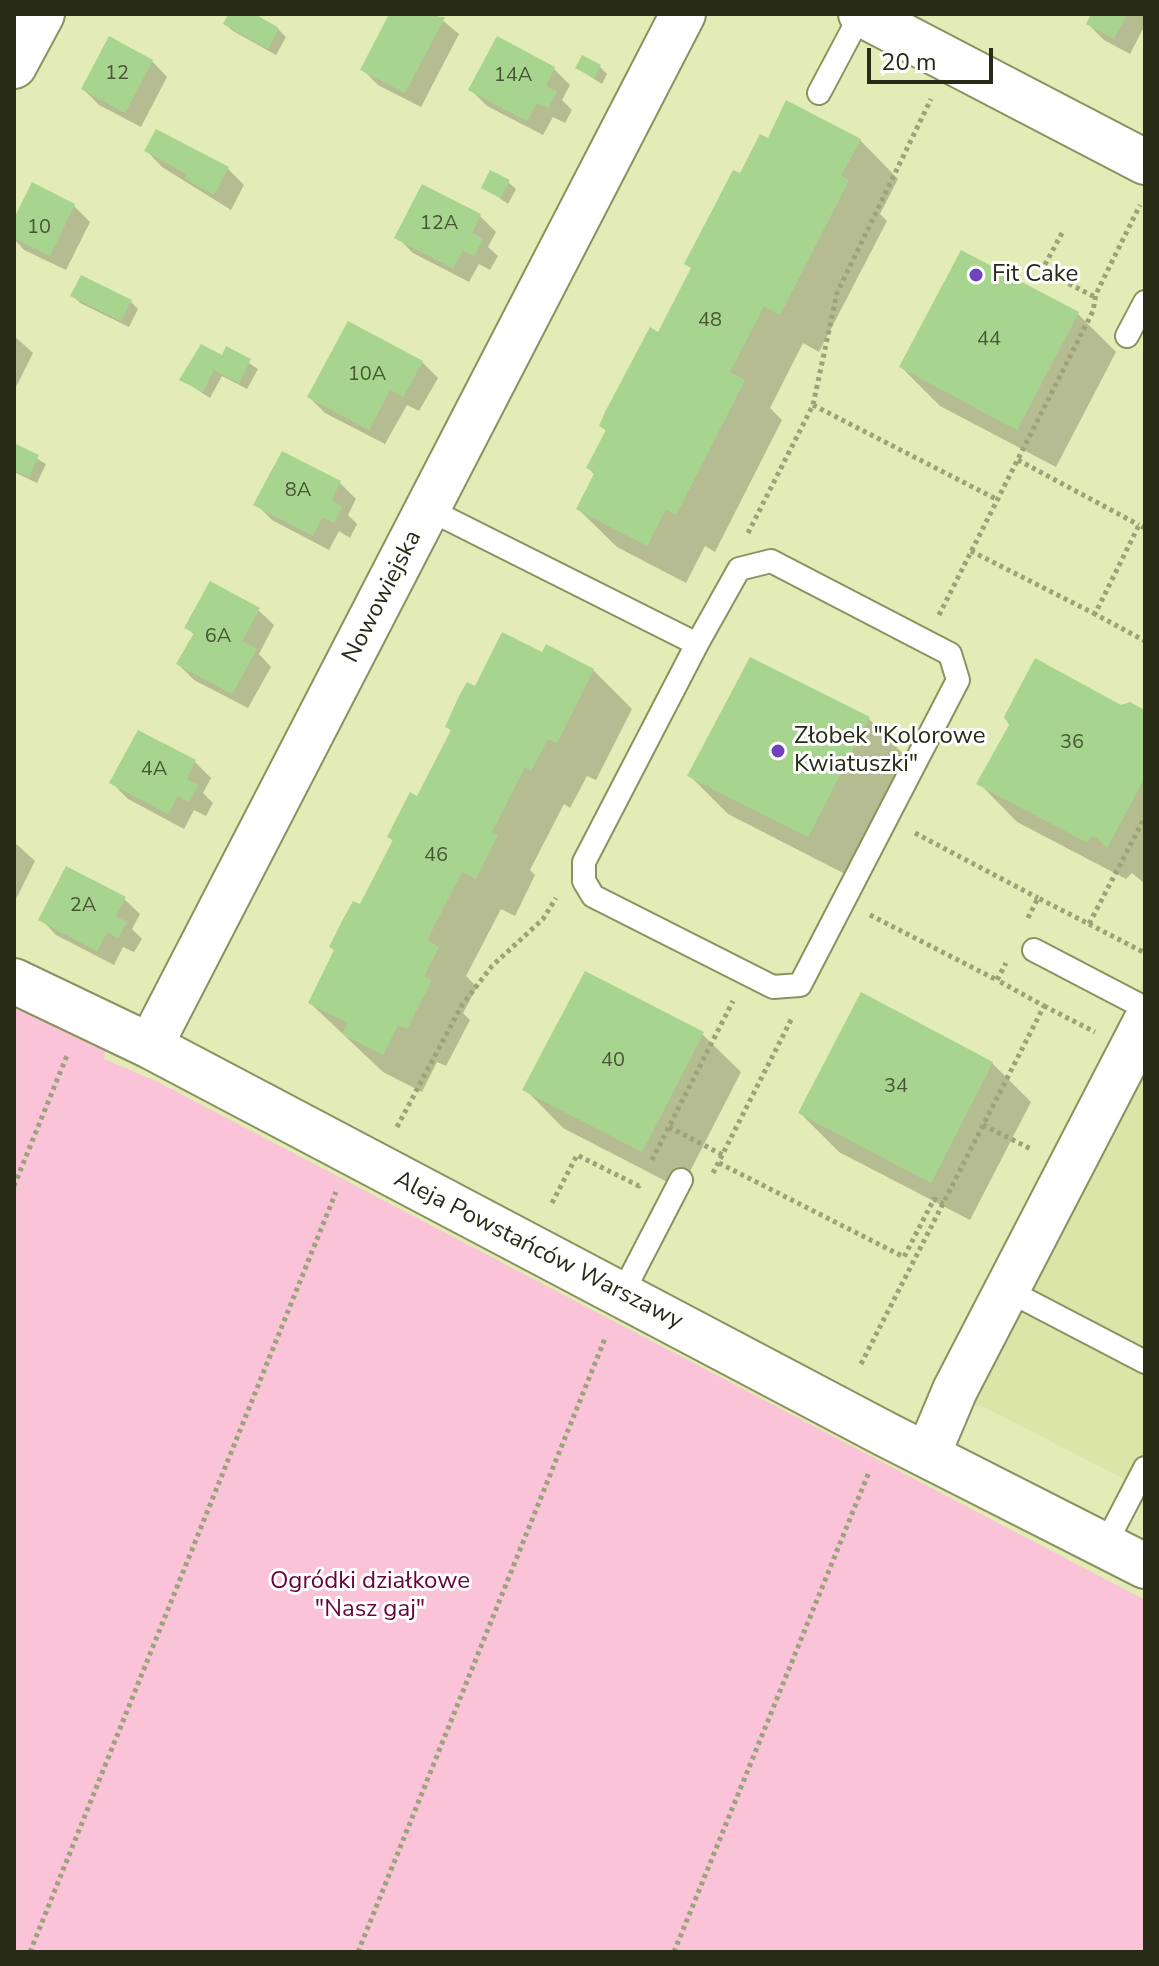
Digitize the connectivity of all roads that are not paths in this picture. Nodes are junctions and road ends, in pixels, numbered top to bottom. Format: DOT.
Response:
graph roads {
  1 [pos="42,14"];
  2 [pos="683,14"];
  3 [pos="861,14"];
  4 [pos="14,66"];
  5 [pos="819,93"];
  6 [pos="1145,162"];
  7 [pos="1145,302"];
  8 [pos="1127,336"];
  9 [pos="428,509"];
  10 [pos="697,644"];
  11 [pos="1034,950"];
  12 [pos="14,981"];
  13 [pos="1145,1008"];
  14 [pos="1145,1023"];
  15 [pos="150,1046"];
  16 [pos="681,1180"];
  17 [pos="1007,1290"];
  18 [pos="622,1294"];
  19 [pos="1145,1362"];
  20 [pos="928,1454"];
  21 [pos="1145,1468"];
  22 [pos="1105,1545"];
  23 [pos="1145,1566"];
  1 -- 4 [label="street"];
  2 -- 9 [label="street, Nowowiejska"];
  3 -- 5 [label="lane"];
  3 -- 6 [label="street"];
  7 -- 8 [label="lane"];
  9 -- 10 [label="lane"];
  9 -- 15 [label="street, Nowowiejska"];
  10 -- 10 [label="lane"];
  11 -- 13 [label="lane"];
  12 -- 15 [label="street"];
  14 -- 17 [label="street"];
  15 -- 18 [label="street, Aleja Powstańców Warszawy"];
  16 -- 18 [label="lane"];
  17 -- 19 [label="lane"];
  17 -- 20 [label="street"];
  18 -- 20 [label="street, Aleja Powstańców Warszawy"];
  20 -- 22 [label="street, Aleja Powstańców Warszawy"];
  21 -- 22 [label="lane"];
  22 -- 23 [label="street, Aleja Powstańców Warszawy"];
}
